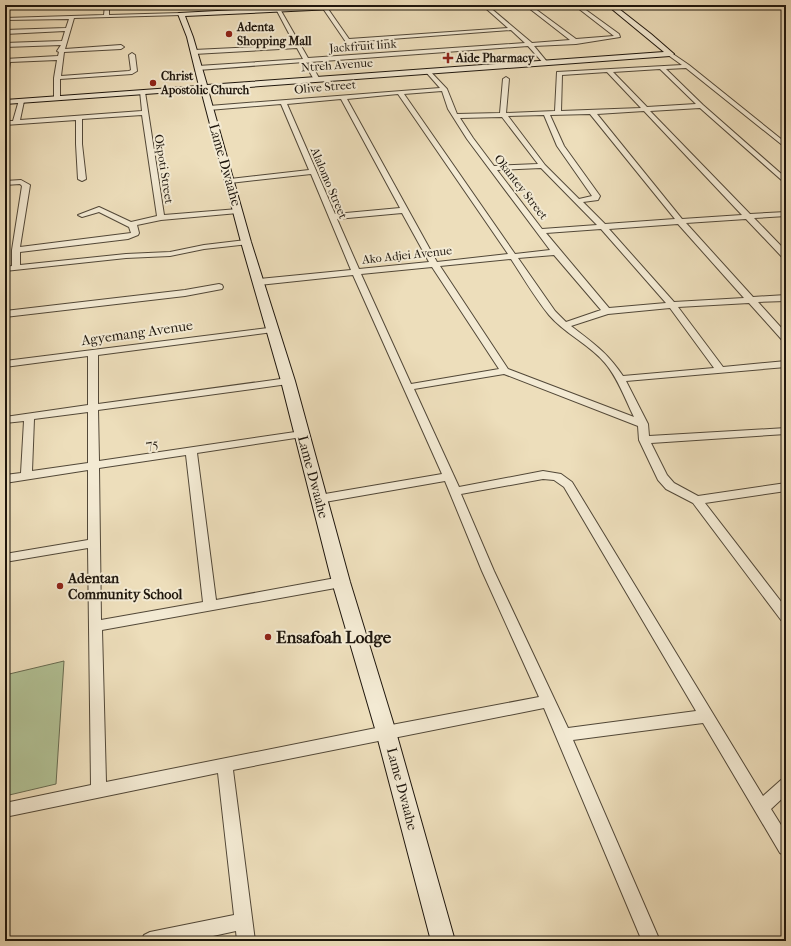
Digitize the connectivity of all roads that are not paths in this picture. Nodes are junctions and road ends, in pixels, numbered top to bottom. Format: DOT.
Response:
graph roads {
  1 [pos="57,5"];
  2 [pos="61,5"];
  3 [pos="107,5"];
  4 [pos="375,5"];
  5 [pos="484,5"];
  6 [pos="527,5"];
  7 [pos="576,5"];
  8 [pos="610,5"];
  9 [pos="5,6"];
  10 [pos="342,6"];
  11 [pos="324,7"];
  12 [pos="278,9"];
  13 [pos="182,14"];
  14 [pos="106,17"];
  15 [pos="58,18"];
  16 [pos="72,18"];
  17 [pos="5,19"];
  18 [pos="68,29"];
  19 [pos="511,29"];
  20 [pos="5,32"];
  21 [pos="348,41"];
  22 [pos="576,42"];
  23 [pos="63,43"];
  24 [pos="5,45"];
  25 [pos="530,45"];
  26 [pos="297,46"];
  27 [pos="121,47"];
  28 [pos="60,51"];
  29 [pos="194,52"];
  30 [pos="132,54"];
  31 [pos="670,54"];
  32 [pos="357,56"];
  33 [pos="59,58"];
  34 [pos="305,60"];
  35 [pos="7,61"];
  36 [pos="545,63"];
  37 [pos="688,66"];
  38 [pos="661,67"];
  39 [pos="198,68"];
  40 [pos="608,70"];
  41 [pos="428,71"];
  42 [pos="5,76"];
  43 [pos="57,78"];
  44 [pos="316,78"];
  45 [pos="506,79"];
  46 [pos="203,87"];
  47 [pos="444,89"];
  48 [pos="142,92"];
  49 [pos="400,92"];
  50 [pos="343,97"];
  51 [pos="57,98"];
  52 [pos="21,101"];
  53 [pos="5,102"];
  54 [pos="283,102"];
  55 [pos="701,106"];
  56 [pos="209,108"];
  57 [pos="647,109"];
  58 [pos="592,112"];
  59 [pos="144,113"];
  60 [pos="546,113"];
  61 [pos="558,113"];
  62 [pos="503,114"];
  63 [pos="457,116"];
  64 [pos="79,118"];
  65 [pos="16,122"];
  66 [pos="5,123"];
  67 [pos="784,132"];
  68 [pos="772,134"];
  69 [pos="786,146"];
  70 [pos="543,166"];
  71 [pos="492,168"];
  72 [pos="313,172"];
  73 [pos="82,179"];
  74 [pos="230,181"];
  75 [pos="786,182"];
  76 [pos="5,183"];
  77 [pos="578,201"];
  78 [pos="238,210"];
  79 [pos="405,210"];
  80 [pos="786,214"];
  81 [pos="82,215"];
  82 [pos="747,216"];
  83 [pos="332,217"];
  84 [pos="160,218"];
  85 [pos="680,221"];
  86 [pos="132,226"];
  87 [pos="602,226"];
  88 [pos="542,231"];
  89 [pos="246,242"];
  90 [pos="16,250"];
  91 [pos="556,252"];
  92 [pos="512,256"];
  93 [pos="786,256"];
  94 [pos="434,264"];
  95 [pos="16,268"];
  96 [pos="5,269"];
  97 [pos="356,272"];
  98 [pos="260,282"];
  99 [pos="219,287"];
  100 [pos="786,298"];
  101 [pos="750,301"];
  102 [pos="672,305"];
  103 [pos="607,312"];
  104 [pos="5,314"];
  105 [pos="564,326"];
  106 [pos="273,329"];
  107 [pos="786,339"];
  108 [pos="93,353"];
  109 [pos="5,364"];
  110 [pos="786,364"];
  111 [pos="721,370"];
  112 [pos="504,371"];
  113 [pos="620,379"];
  114 [pos="288,381"];
  115 [pos="408,387"];
  116 [pos="94,408"];
  117 [pos="29,416"];
  118 [pos="5,420"];
  119 [pos="643,424"];
  120 [pos="786,431"];
  121 [pos="302,434"];
  122 [pos="644,440"];
  123 [pos="191,452"];
  124 [pos="94,466"];
  125 [pos="26,476"];
  126 [pos="448,477"];
  127 [pos="5,479"];
  128 [pos="786,487"];
  129 [pos="454,492"];
  130 [pos="319,499"];
  131 [pos="697,500"];
  132 [pos="95,543"];
  133 [pos="5,558"];
  134 [pos="342,582"];
  135 [pos="210,606"];
  136 [pos="786,618"];
  137 [pos="96,626"];
  138 [pos="549,701"];
  139 [pos="707,716"];
  140 [pos="386,732"];
  141 [pos="564,735"];
  142 [pos="225,765"];
  143 [pos="786,785"];
  144 [pos="99,790"];
  145 [pos="762,807"];
  146 [pos="5,810"];
  147 [pos="786,848"];
  148 [pos="244,921"];
  149 [pos="150,941"];
  150 [pos="246,941"];
  151 [pos="443,941"];
  152 [pos="651,941"];
  1 -- 9 [label="street"];
  2 -- 15 [label="street"];
  3 -- 14 [label="street"];
  4 -- 10 [label="street"];
  5 -- 19 [label="street"];
  6 -- 22 [label="street"];
  7 -- 22 [label="street, Jackfruit link"];
  8 -- 31 [label="street"];
  10 -- 11 [label="street"];
  11 -- 12 [label="street"];
  11 -- 21 [label="street"];
  12 -- 13 [label="street"];
  12 -- 26 [label="street"];
  13 -- 14 [label="street"];
  13 -- 29 [label="street, Lame Dwaahe"];
  14 -- 16 [label="street"];
  15 -- 16 [label="street"];
  15 -- 17 [label="street"];
  16 -- 18 [label="street"];
  18 -- 20 [label="street"];
  18 -- 23 [label="street"];
  19 -- 21 [label="street"];
  19 -- 25 [label="street"];
  21 -- 32 [label="street"];
  22 -- 25 [label="street, Jackfruit link"];
  23 -- 24 [label="street"];
  23 -- 28 [label="street"];
  25 -- 32 [label="street, Jackfruit link"];
  25 -- 36 [label="street"];
  26 -- 29 [label="street"];
  26 -- 34 [label="street"];
  27 -- 28 [label="street"];
  28 -- 33 [label="street"];
  29 -- 39 [label="street, Lame Dwaahe"];
  30 -- 43 [label="street"];
  31 -- 36 [label="street, Ntreh Avenue"];
  31 -- 37 [label="street"];
  32 -- 34 [label="street, Jackfruit link"];
  33 -- 35 [label="street"];
  33 -- 43 [label="street"];
  34 -- 39 [label="street, Jackfruit link"];
  34 -- 44 [label="street"];
  35 -- 42 [label="street"];
  36 -- 41 [label="street, Ntreh Avenue"];
  37 -- 38 [label="street"];
  37 -- 68 [label="street"];
  38 -- 40 [label="street"];
  38 -- 55 [label="street"];
  39 -- 46 [label="street, Lame Dwaahe"];
  40 -- 57 [label="street"];
  40 -- 61 [label="street"];
  41 -- 44 [label="street, Ntreh Avenue"];
  41 -- 47 [label="street, Okantey Street"];
  43 -- 51 [label="street"];
  44 -- 46 [label="street, Ntreh Avenue"];
  45 -- 62 [label="street"];
  46 -- 48 [label="street, Ntreh Avenue"];
  46 -- 56 [label="street, Lame Dwaahe"];
  47 -- 49 [label="street, Olive Street"];
  47 -- 63 [label="street, Okantey Street"];
  48 -- 51 [label="street, Ntreh Avenue"];
  48 -- 59 [label="street, Okpoti Street"];
  49 -- 50 [label="street, Olive Street"];
  49 -- 92 [label="street"];
  50 -- 54 [label="street, Olive Street"];
  50 -- 79 [label="street"];
  51 -- 52 [label="street, Ntreh Avenue"];
  52 -- 53 [label="street, Ntreh Avenue"];
  52 -- 65 [label="street"];
  54 -- 56 [label="street, Olive Street"];
  54 -- 72 [label="street, Alalomo Street"];
  55 -- 57 [label="street"];
  55 -- 75 [label="street"];
  56 -- 74 [label="street, Lame Dwaahe"];
  57 -- 58 [label="street"];
  57 -- 82 [label="street"];
  58 -- 61 [label="street"];
  58 -- 85 [label="street"];
  59 -- 64 [label="street"];
  59 -- 84 [label="street, Okpoti Street"];
  60 -- 61 [label="street"];
  60 -- 62 [label="street"];
  60 -- 77 [label="street"];
  62 -- 63 [label="street"];
  62 -- 70 [label="street"];
  63 -- 71 [label="street, Okantey Street"];
  64 -- 65 [label="street"];
  64 -- 73 [label="street"];
  65 -- 66 [label="street"];
  67 -- 68 [label="street"];
  68 -- 69 [label="street"];
  70 -- 71 [label="street"];
  70 -- 77 [label="street"];
  71 -- 88 [label="street, Okantey Street"];
  72 -- 74 [label="street"];
  72 -- 83 [label="street, Alalomo Street"];
  74 -- 78 [label="street, Lame Dwaahe"];
  76 -- 90 [label="street"];
  77 -- 87 [label="street"];
  78 -- 84 [label="street, Okpoti Street"];
  78 -- 89 [label="street, Lame Dwaahe"];
  79 -- 83 [label="street"];
  79 -- 94 [label="street"];
  80 -- 82 [label="street"];
  81 -- 86 [label="street"];
  82 -- 85 [label="street"];
  82 -- 93 [label="street"];
  83 -- 97 [label="street, Alalomo Street"];
  84 -- 86 [label="street"];
  85 -- 87 [label="street"];
  85 -- 101 [label="street"];
  86 -- 90 [label="street"];
  87 -- 88 [label="street"];
  87 -- 102 [label="street"];
  88 -- 91 [label="street, Okantey Street"];
  89 -- 95 [label="street"];
  89 -- 98 [label="street, Lame Dwaahe"];
  90 -- 95 [label="street"];
  91 -- 92 [label="street, Ako Adjei Avenue"];
  91 -- 103 [label="street, Okantey Street"];
  92 -- 94 [label="street, Ako Adjei Avenue"];
  92 -- 105 [label="street"];
  94 -- 97 [label="street, Ako Adjei Avenue"];
  94 -- 112 [label="street"];
  95 -- 96 [label="street"];
  97 -- 98 [label="street, Ako Adjei Avenue"];
  97 -- 115 [label="street, Alalomo Street"];
  98 -- 106 [label="street, Lame Dwaahe"];
  99 -- 104 [label="street"];
  100 -- 101 [label="street"];
  101 -- 102 [label="street"];
  101 -- 107 [label="street"];
  102 -- 103 [label="street"];
  102 -- 111 [label="street"];
  103 -- 105 [label="street"];
  105 -- 113 [label="street"];
  106 -- 108 [label="street, Agyemang Avenue"];
  106 -- 114 [label="street, Lame Dwaahe"];
  108 -- 109 [label="street, Agyemang Avenue"];
  108 -- 116 [label="street"];
  110 -- 111 [label="street"];
  111 -- 113 [label="street"];
  112 -- 115 [label="street"];
  112 -- 119 [label="street"];
  113 -- 119 [label="street"];
  114 -- 116 [label="street"];
  114 -- 121 [label="street, Lame Dwaahe"];
  115 -- 126 [label="street, Alalomo Street"];
  116 -- 117 [label="street"];
  116 -- 124 [label="street"];
  117 -- 118 [label="street"];
  117 -- 125 [label="street"];
  119 -- 122 [label="street"];
  120 -- 122 [label="street"];
  121 -- 123 [label="street, 75"];
  121 -- 130 [label="street, Lame Dwaahe"];
  122 -- 131 [label="street"];
  123 -- 124 [label="street, 75"];
  123 -- 135 [label="street"];
  124 -- 125 [label="street, 75"];
  124 -- 132 [label="street"];
  125 -- 127 [label="street, 75"];
  126 -- 129 [label="street, Alalomo Street"];
  126 -- 130 [label="street"];
  128 -- 131 [label="street"];
  129 -- 138 [label="street, Alalomo Street"];
  129 -- 139 [label="street"];
  130 -- 134 [label="street, Lame Dwaahe"];
  131 -- 136 [label="street"];
  132 -- 133 [label="street"];
  132 -- 137 [label="street"];
  134 -- 135 [label="street"];
  134 -- 140 [label="street, Lame Dwaahe"];
  135 -- 137 [label="street"];
  137 -- 144 [label="street"];
  138 -- 140 [label="street"];
  138 -- 141 [label="street, Alalomo Street"];
  139 -- 141 [label="street"];
  139 -- 145 [label="street"];
  140 -- 142 [label="street"];
  140 -- 151 [label="street, Lame Dwaahe"];
  141 -- 152 [label="street, Alalomo Street"];
  142 -- 144 [label="street"];
  142 -- 148 [label="street"];
  143 -- 145 [label="street"];
  144 -- 146 [label="street"];
  145 -- 147 [label="street"];
  148 -- 149 [label="street"];
  148 -- 150 [label="street"];
}
